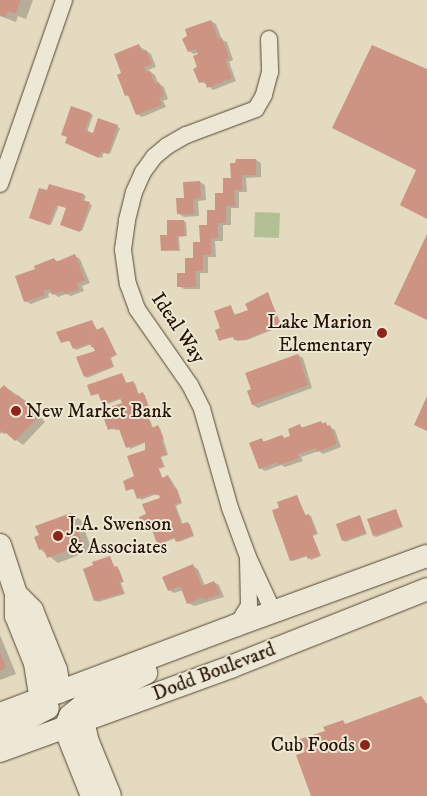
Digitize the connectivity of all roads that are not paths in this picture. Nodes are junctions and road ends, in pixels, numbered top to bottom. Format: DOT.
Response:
graph roads {
  1 [pos="64,0"];
  2 [pos="269,39"];
  3 [pos="0,184"];
  4 [pos="0,545"];
  5 [pos="427,556"];
  6 [pos="248,557"];
  7 [pos="427,589"];
  8 [pos="273,611"];
  9 [pos="237,624"];
  10 [pos="188,644"];
  11 [pos="233,666"];
  12 [pos="50,696"];
  13 [pos="0,714"];
  14 [pos="74,725"];
  15 [pos="0,733"];
  16 [pos="0,751"];
  17 [pos="92,796"];
  18 [pos="110,796"];
  1 -- 3 [label="street"];
  2 -- 6 [label="street, Ideal Way"];
  4 -- 12 [label="main road"];
  5 -- 8 [label="main road, Dodd Boulevard"];
  6 -- 8 [label="street, Ideal Way"];
  6 -- 9 [label="street, Ideal Way"];
  7 -- 11 [label="main road, Dodd Boulevard"];
  8 -- 9 [label="main road, Dodd Boulevard"];
  8 -- 11 [label="main road"];
  9 -- 10 [label="main road, Dodd Boulevard"];
  10 -- 12 [label="main road, Dodd Boulevard"];
  10 -- 14 [label="main road"];
  11 -- 14 [label="main road, Dodd Boulevard"];
  12 -- 13 [label="main road, Dodd Boulevard"];
  12 -- 15 [label="main road"];
  14 -- 16 [label="main road, Dodd Boulevard"];
  14 -- 17 [label="main road"];
  14 -- 18 [label="main road"];
}
